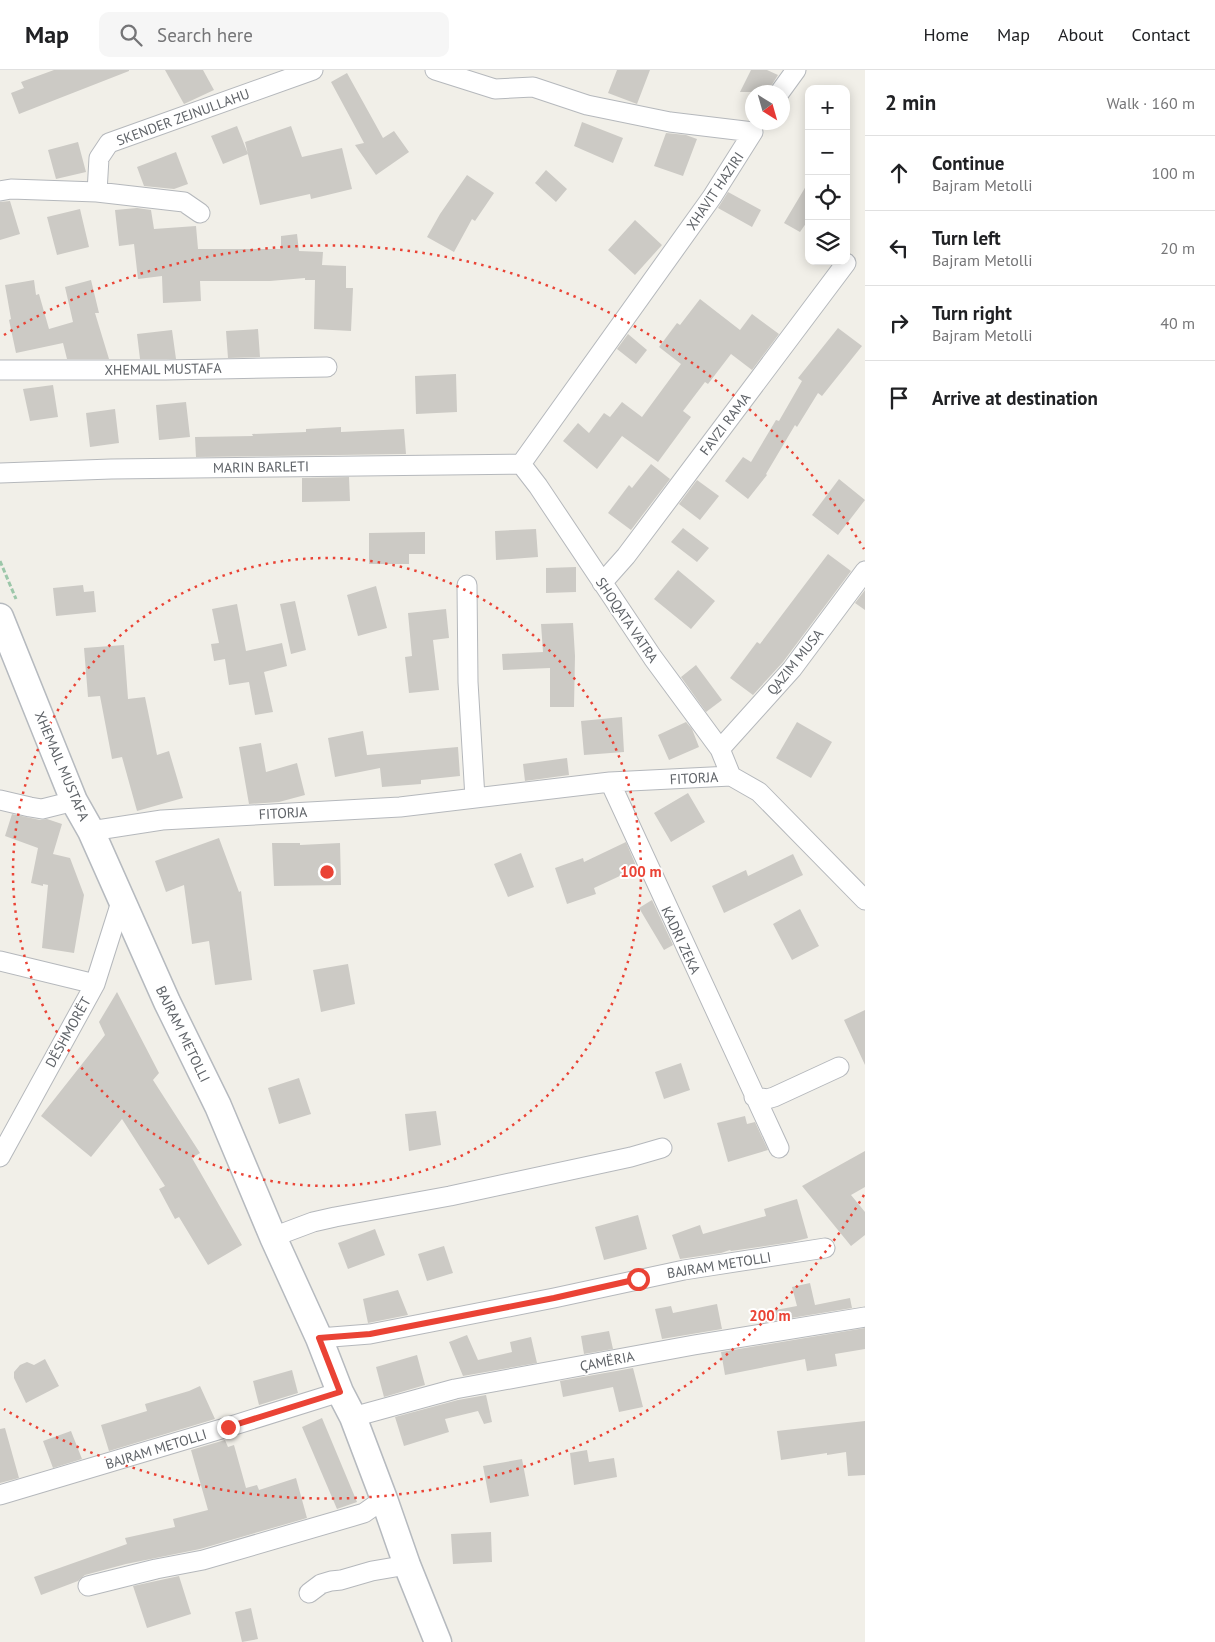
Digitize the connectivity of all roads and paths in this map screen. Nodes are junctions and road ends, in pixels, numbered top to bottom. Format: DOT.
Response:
graph roads {
  1 [pos="313,70"];
  2 [pos="435,70"];
  3 [pos="796,70"];
  4 [pos="785,85"];
  5 [pos="745,126"];
  6 [pos="754,130"];
  7 [pos="0,191"];
  8 [pos="97,192"];
  9 [pos="200,213"];
  10 [pos="844,265"];
  11 [pos="327,367"];
  12 [pos="0,370"];
  13 [pos="521,464"];
  14 [pos="0,472"];
  15 [pos="865,571"];
  16 [pos="602,583"];
  17 [pos="467,585"];
  18 [pos="0,617"];
  19 [pos="720,749"];
  20 [pos="731,776"];
  21 [pos="610,782"];
  22 [pos="475,798"];
  23 [pos="0,800"];
  24 [pos="74,801"];
  25 [pos="91,832"];
  26 [pos="865,900"];
  27 [pos="121,902"];
  28 [pos="0,961"];
  29 [pos="96,984"];
  30 [pos="839,1066"];
  31 [pos="754,1097"];
  32 [pos="662,1148"];
  33 [pos="779,1148"];
  34 [pos="0,1157"];
  35 [pos="273,1237"];
  36 [pos="824,1248"];
  37 [pos="865,1316"];
  38 [pos="319,1338"];
  39 [pos="340,1392"];
  40 [pos="353,1417"];
  41 [pos="0,1495"];
  42 [pos="384,1499"];
  43 [pos="407,1565"];
  44 [pos="88,1586"];
  45 [pos="309,1593"];
  46 [pos="438,1642"];
  1 -- 8 [label="street, SKENDER ZEJNULLAHU"];
  2 -- 5 [label="street, XHAVIT HAZIRI"];
  3 -- 4 [label="street"];
  6 -- 13 [label="street, XHAVIT HAZIRI"];
  7 -- 8 [label="street"];
  8 -- 9 [label="street"];
  10 -- 16 [label="street, FAVZI RAMA"];
  11 -- 12 [label="street, XHEMAJL MUSTAFA"];
  13 -- 14 [label="street, MARIN BARLETI"];
  13 -- 16 [label="street, SHOQATA VATRA"];
  15 -- 19 [label="street, QAZIM MUSA"];
  16 -- 19 [label="street, SHOQATA VATRA"];
  17 -- 22 [label="street"];
  18 -- 24 [label="main road, XHEMAJL MUSTAFA"];
  19 -- 20 [label="street, SHOQATA VATRA"];
  20 -- 21 [label="street, FITORJA"];
  20 -- 26 [label="street, FITORJA"];
  21 -- 22 [label="street, FITORJA"];
  21 -- 31 [label="street, KADRI ZEKA"];
  22 -- 25 [label="street, FITORJA"];
  23 -- 24 [label="street"];
  24 -- 25 [label="main road, XHEMAJL MUSTAFA"];
  25 -- 27 [label="main road, BAJRAM METOLLI"];
  27 -- 29 [label="street, DËSHMORËT"];
  27 -- 35 [label="main road, BAJRAM METOLLI"];
  28 -- 29 [label="street"];
  29 -- 34 [label="street, DËSHMORËT"];
  30 -- 31 [label="street"];
  31 -- 33 [label="street, KADRI ZEKA"];
  32 -- 35 [label="street"];
  35 -- 38 [label="main road, BAJRAM METOLLI"];
  36 -- 38 [label="street, BAJRAM METOLLI"];
  37 -- 40 [label="street, ÇAMËRIA"];
  38 -- 39 [label="main road, BAJRAM METOLLI"];
  39 -- 40 [label="main road, BAJRAM METOLLI"];
  39 -- 41 [label="street, BAJRAM METOLLI"];
  40 -- 42 [label="main road, BAJRAM METOLLI"];
  42 -- 43 [label="main road, BAJRAM METOLLI"];
  42 -- 44 [label="street"];
  43 -- 45 [label="street"];
  43 -- 46 [label="main road, BAJRAM METOLLI"];
}
